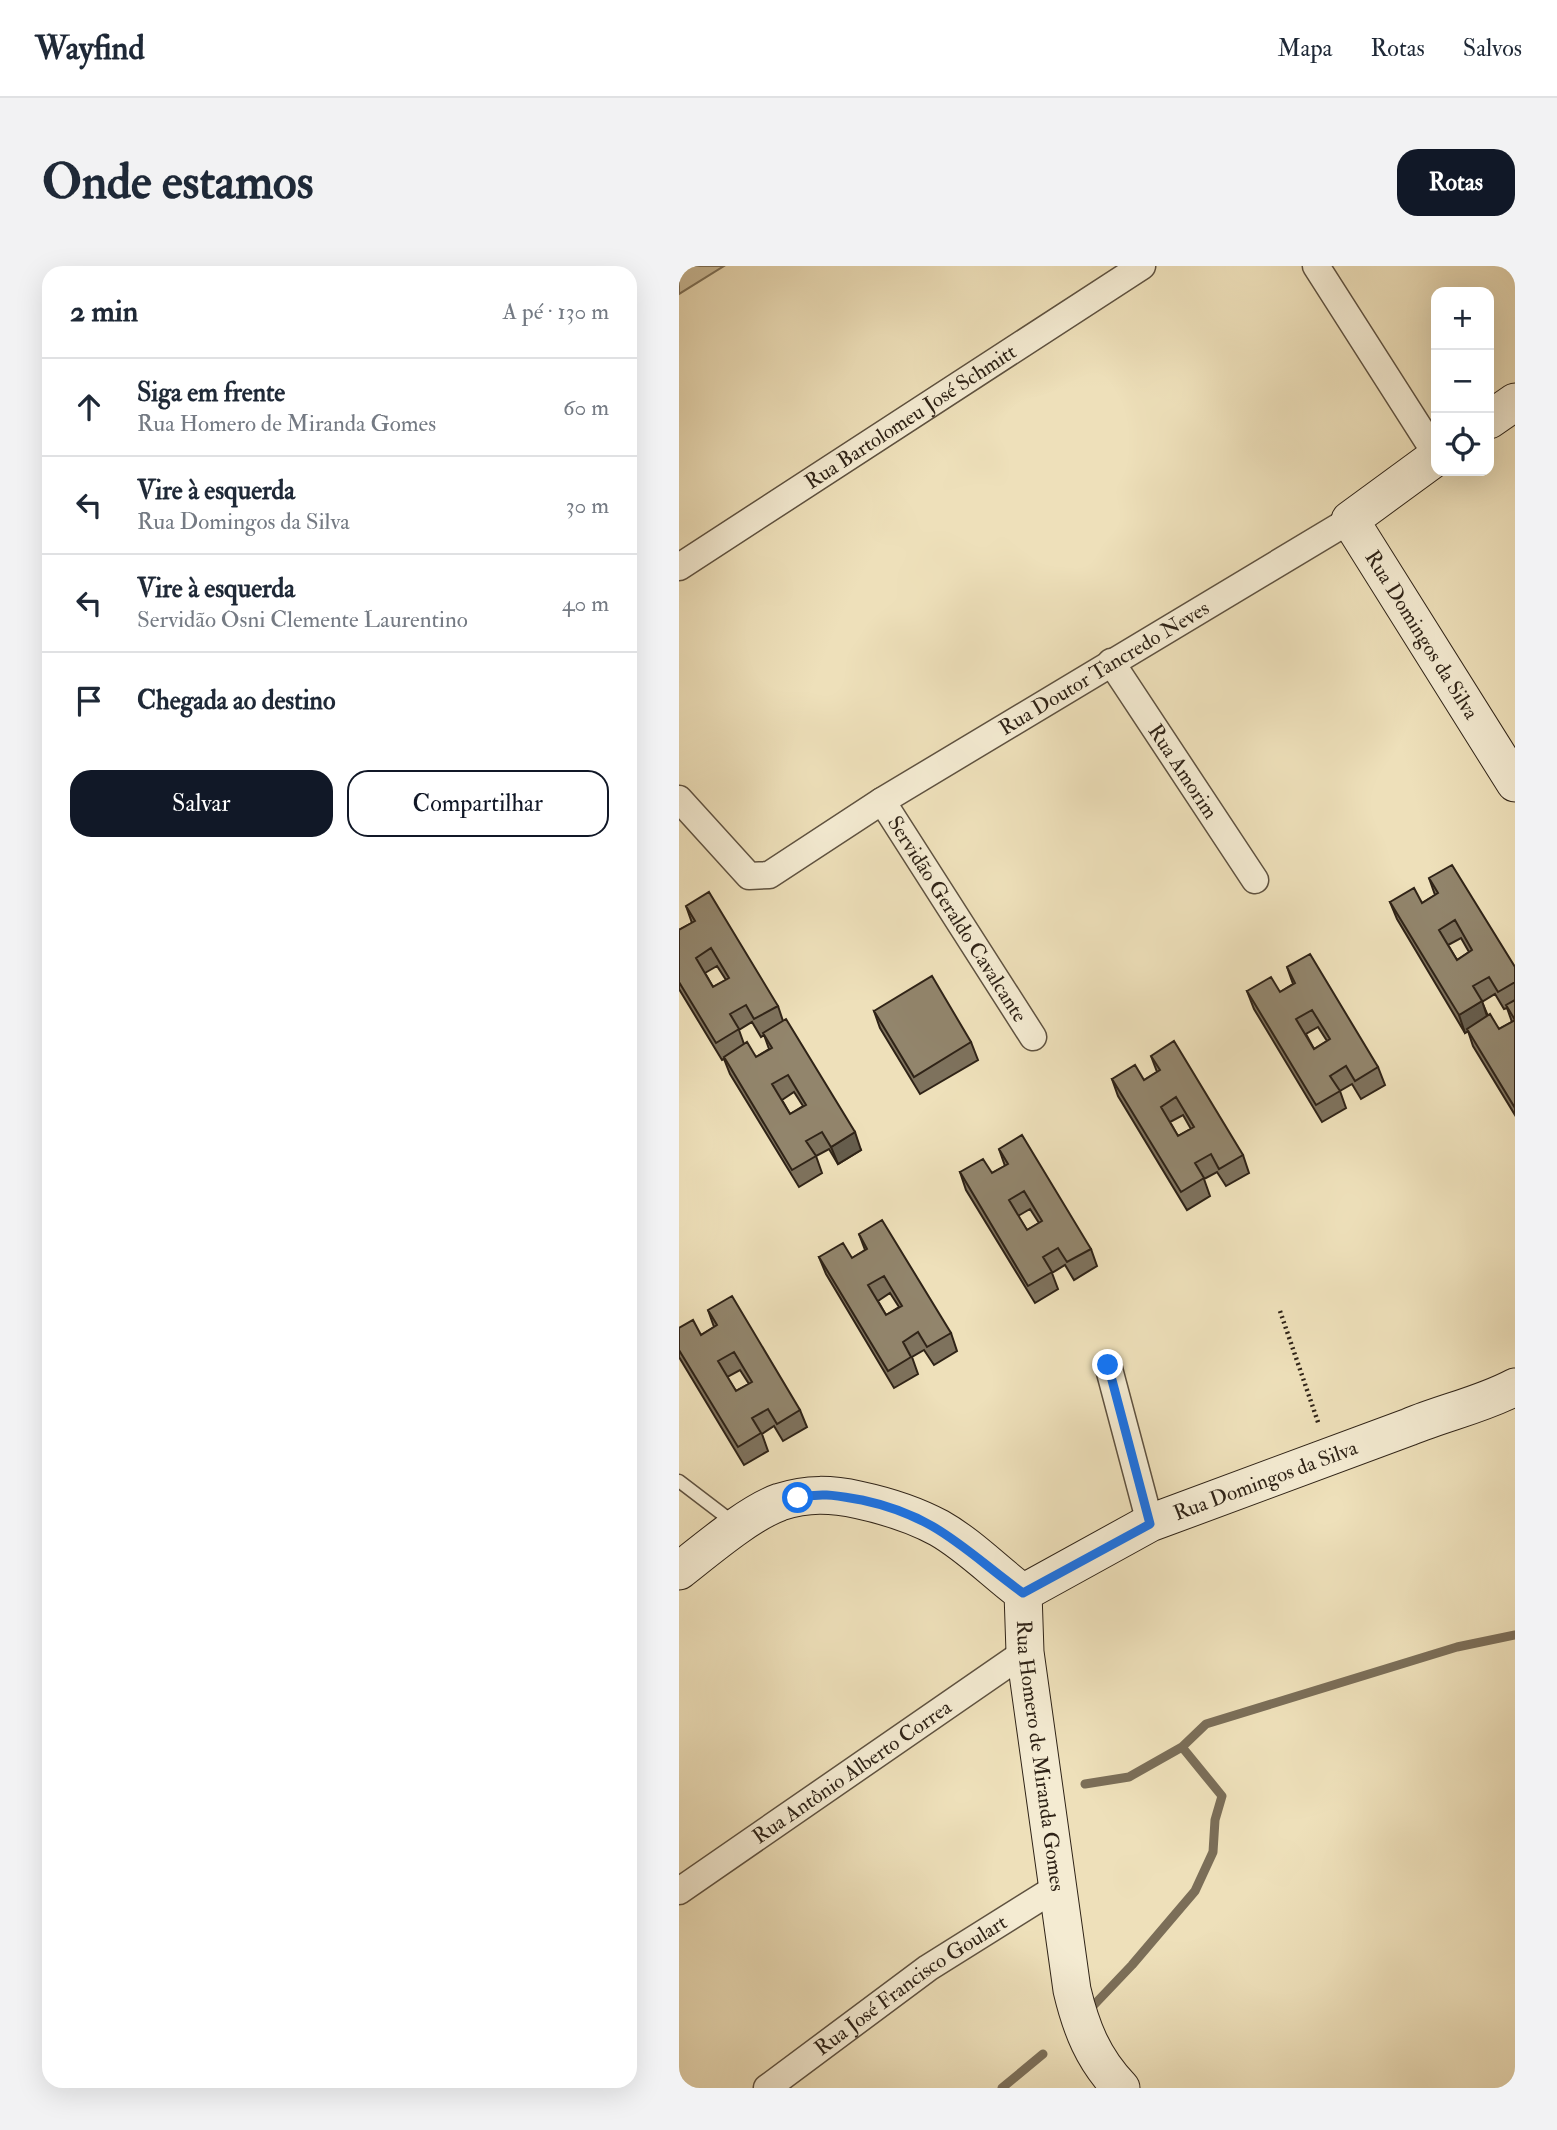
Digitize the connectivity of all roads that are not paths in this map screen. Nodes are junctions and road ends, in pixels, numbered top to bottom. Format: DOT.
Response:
graph roads {
  1 [pos="1142,266"];
  2 [pos="1316,266"];
  3 [pos="1515,402"];
  4 [pos="1494,417"];
  5 [pos="1431,447"];
  6 [pos="1431,459"];
  7 [pos="1350,520"];
  8 [pos="679,567"];
  9 [pos="1111,662"];
  10 [pos="1515,783"];
  11 [pos="679,799"];
  12 [pos="882,801"];
  13 [pos="1255,880"];
  14 [pos="1033,1037"];
  15 [pos="1108,1365"];
  16 [pos="1515,1387"];
  17 [pos="679,1481"];
  18 [pos="1150,1524"];
  19 [pos="738,1526"];
  20 [pos="679,1571"];
  21 [pos="1023,1593"];
  22 [pos="1025,1652"];
  23 [pos="1059,1886"];
  24 [pos="679,1891"];
  25 [pos="767,2088"];
  26 [pos="1121,2088"];
  1 -- 8 [label="street, Rua Bartolomeu José Schmitt"];
  2 -- 5 [label="street"];
  3 -- 4 [label="street"];
  6 -- 7 [label="street, Rua Doutor Tancredo Neves"];
  7 -- 9 [label="street, Rua Doutor Tancredo Neves"];
  7 -- 10 [label="street, Rua Domingos da Silva"];
  9 -- 12 [label="street, Rua Doutor Tancredo Neves"];
  9 -- 13 [label="street, Rua Amorim"];
  11 -- 12 [label="street, Rua Doutor Tancredo Neves"];
  12 -- 14 [label="street, Servidão Geraldo Cavalcante"];
  15 -- 18 [label="street"];
  16 -- 18 [label="street, Rua Domingos da Silva"];
  17 -- 19 [label="lane"];
  18 -- 21 [label="street, Rua Domingos da Silva"];
  19 -- 20 [label="street, Rua Homero de Miranda Gomes"];
  19 -- 21 [label="street, Rua Homero de Miranda Gomes"];
  21 -- 22 [label="street, Rua Homero de Miranda Gomes"];
  22 -- 23 [label="street, Rua Homero de Miranda Gomes"];
  22 -- 24 [label="street, Rua Antônio Alberto Correa"];
  23 -- 25 [label="street, Rua José Francisco Goulart"];
  23 -- 26 [label="street, Rua Homero de Miranda Gomes"];
}
